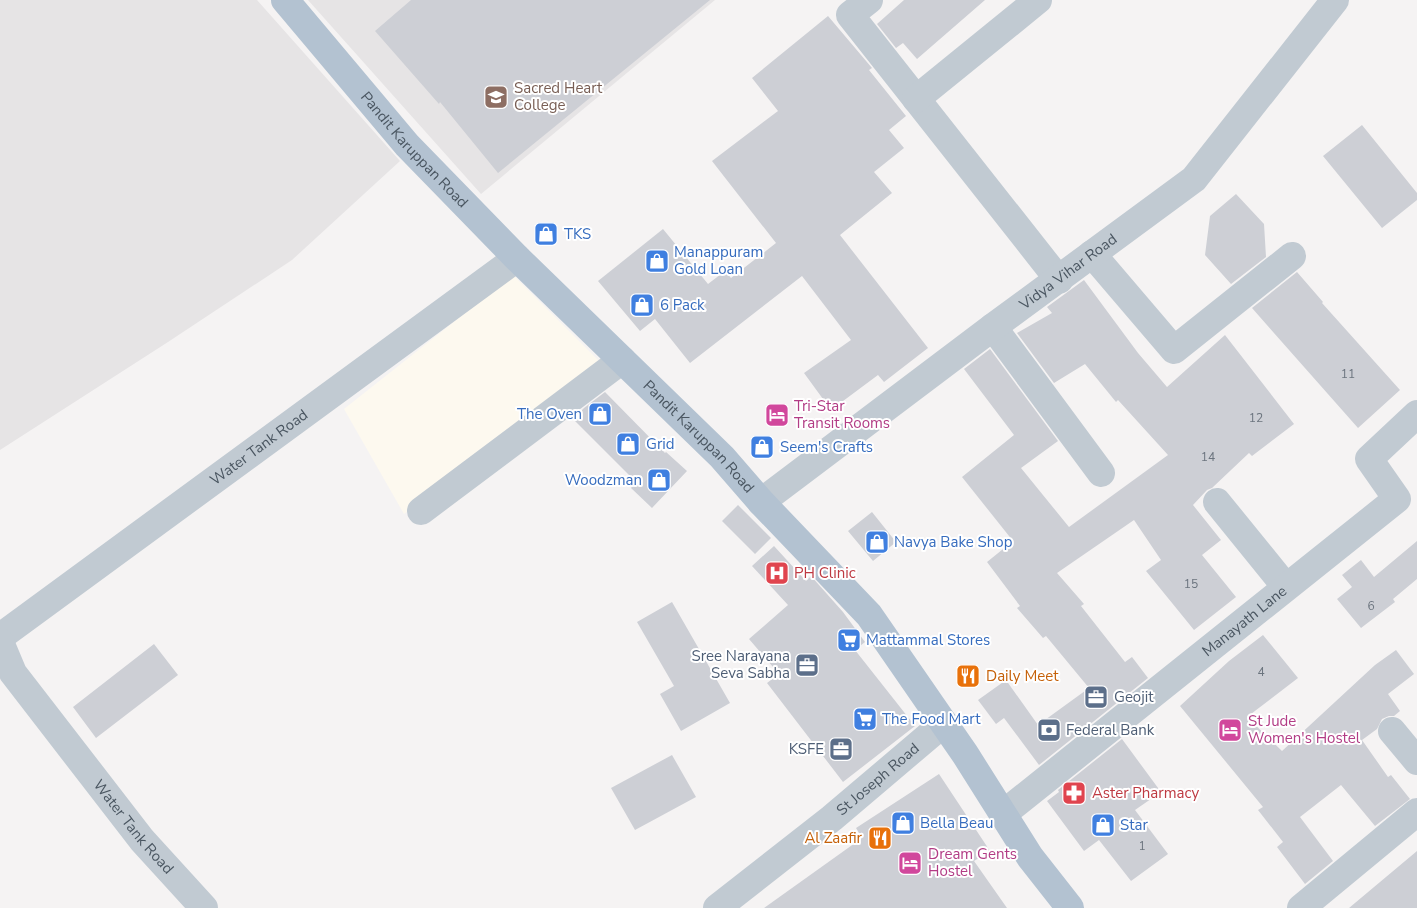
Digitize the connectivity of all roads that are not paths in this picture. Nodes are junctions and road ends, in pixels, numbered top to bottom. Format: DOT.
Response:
graph roads {
  1 [pos="285,0"];
  2 [pos="869,0"];
  3 [pos="1038,0"];
  4 [pos="1335,0"];
  5 [pos="916,99"];
  6 [pos="1092,254"];
  7 [pos="1292,256"];
  8 [pos="517,258"];
  9 [pos="1059,280"];
  10 [pos="993,327"];
  11 [pos="622,360"];
  12 [pos="1417,414"];
  13 [pos="1101,473"];
  14 [pos="762,502"];
  15 [pos="1217,502"];
  16 [pos="421,511"];
  17 [pos="1286,586"];
  18 [pos="0,637"];
  19 [pos="0,642"];
  20 [pos="6,679"];
  21 [pos="944,723"];
  22 [pos="1392,731"];
  23 [pos="1417,761"];
  24 [pos="1417,812"];
  25 [pos="1003,814"];
  26 [pos="204,908"];
  27 [pos="717,908"];
  28 [pos="1070,908"];
  29 [pos="1302,908"];
  1 -- 8 [label="main road, Pandit Karuppan Road"];
  2 -- 5 [label="street"];
  3 -- 5 [label="street"];
  4 -- 6 [label="street, Vidya Vihar Road"];
  5 -- 9 [label="street"];
  6 -- 7 [label="street"];
  6 -- 9 [label="street, Vidya Vihar Road"];
  8 -- 11 [label="main road, Pandit Karuppan Road"];
  8 -- 18 [label="street, Water Tank Road"];
  9 -- 10 [label="street, Vidya Vihar Road"];
  10 -- 13 [label="street"];
  10 -- 14 [label="street, Vidya Vihar Road"];
  11 -- 14 [label="main road, Pandit Karuppan Road"];
  11 -- 16 [label="street"];
  12 -- 17 [label="street, Manayath Lane"];
  14 -- 21 [label="main road, Pandit Karuppan Road"];
  15 -- 17 [label="street"];
  17 -- 25 [label="street, Manayath Lane"];
  19 -- 20 [label="street, Water Tank Road"];
  20 -- 26 [label="street, Water Tank Road"];
  21 -- 25 [label="main road, Pandit Karuppan Road"];
  21 -- 27 [label="street, St Joseph Road"];
  22 -- 23 [label="street"];
  24 -- 29 [label="street"];
  25 -- 28 [label="main road, Pandit Karuppan Road"];
}
